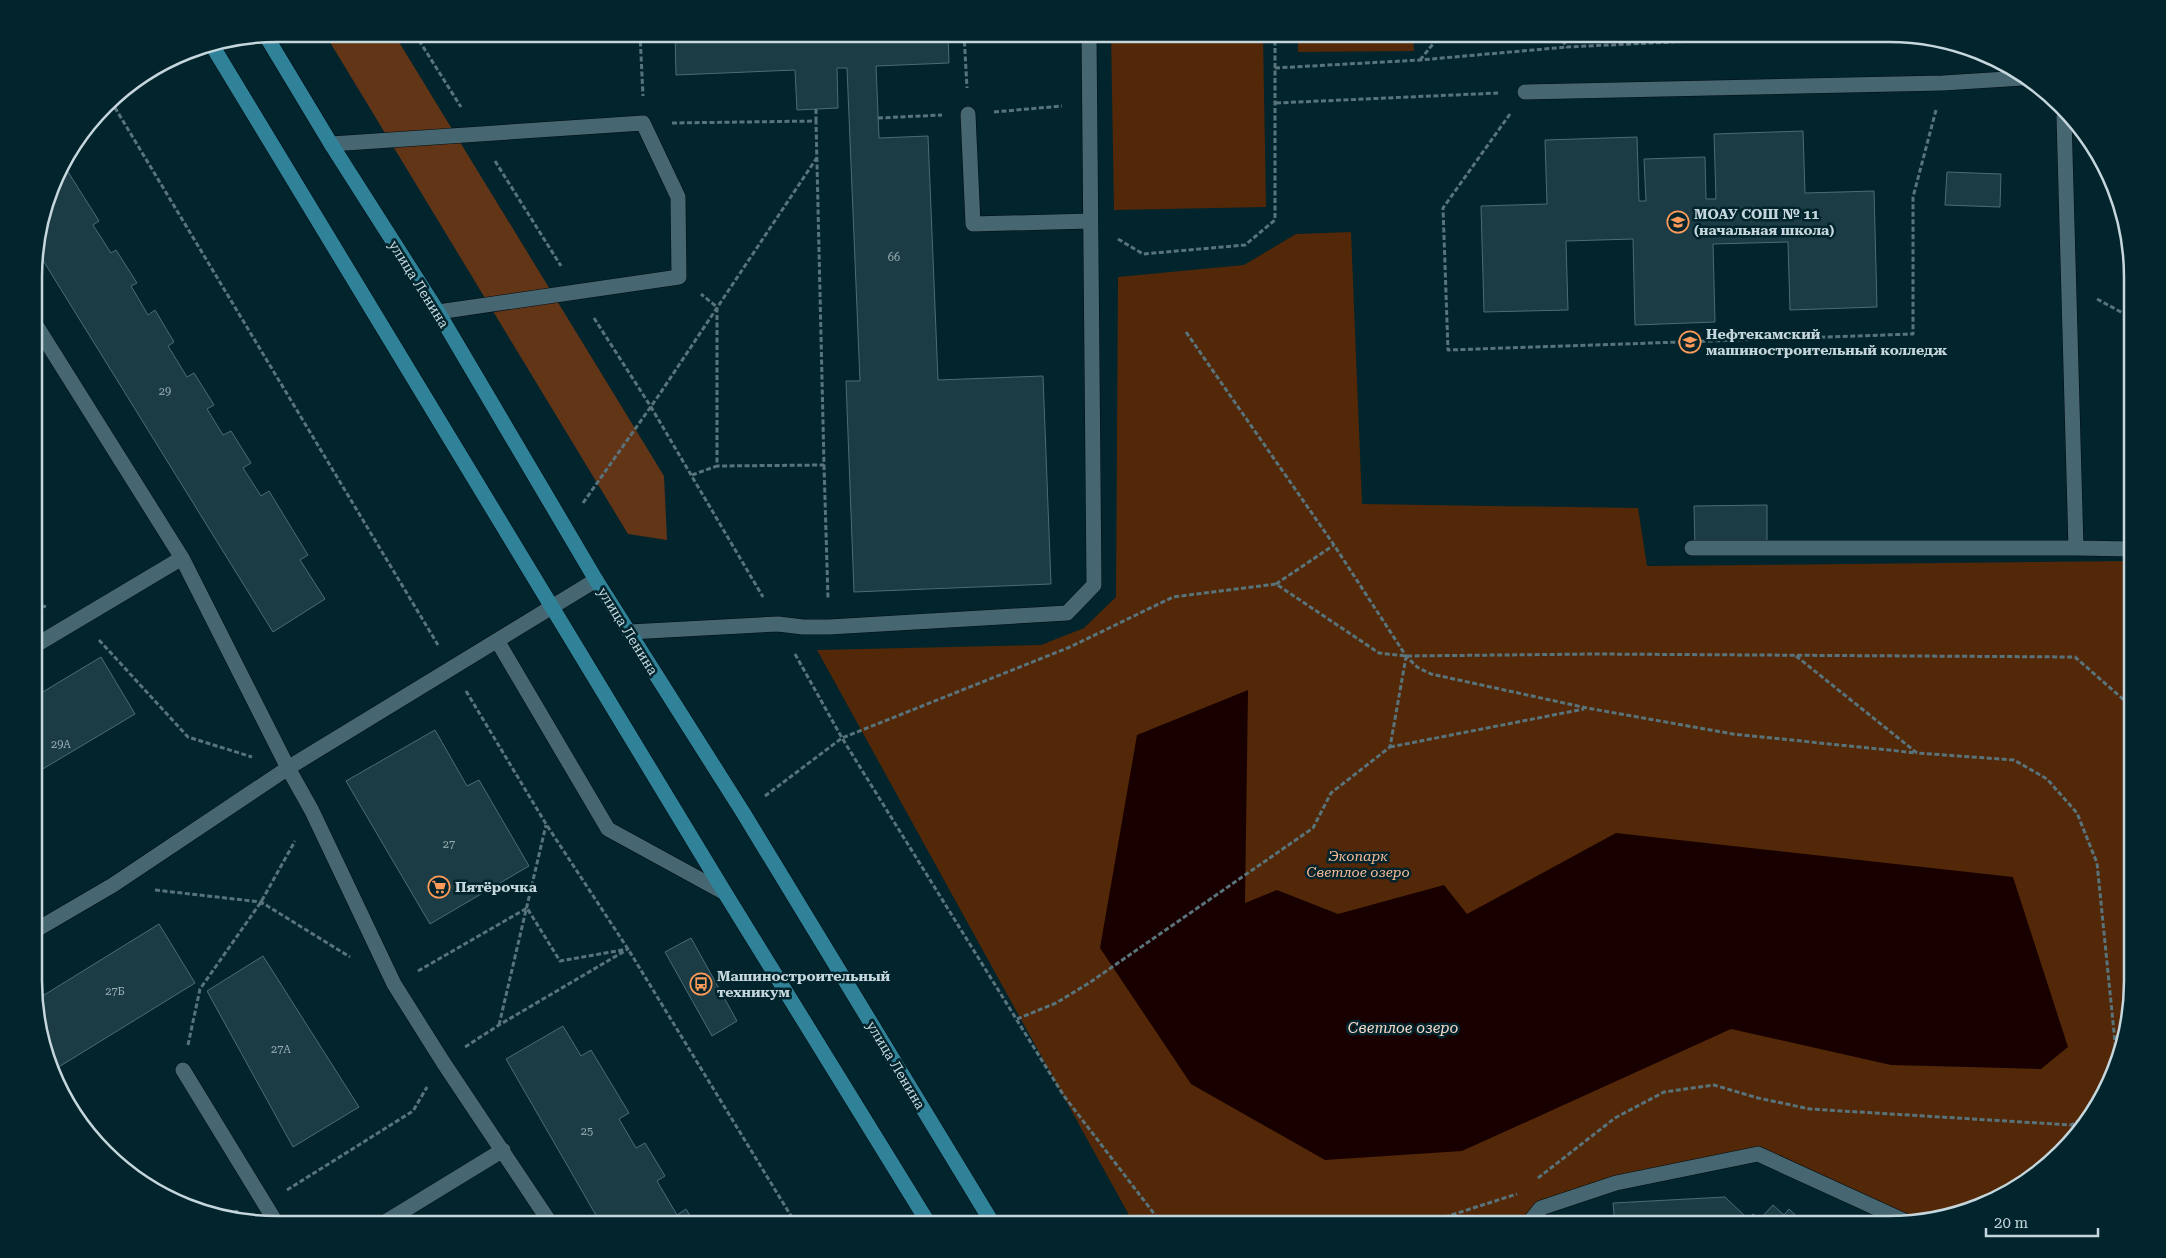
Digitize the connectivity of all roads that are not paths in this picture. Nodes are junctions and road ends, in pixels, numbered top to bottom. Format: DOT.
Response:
graph roads {
  1 [pos="270,42"];
  2 [pos="1089,42"];
  3 [pos="216,50"];
  4 [pos="2013,79"];
  5 [pos="1525,92"];
  6 [pos="968,114"];
  7 [pos="2064,121"];
  8 [pos="331,144"];
  9 [pos="1090,221"];
  10 [pos="438,312"];
  11 [pos="42,334"];
  12 [pos="1692,548"];
  13 [pos="2076,548"];
  14 [pos="2124,549"];
  15 [pos="182,558"];
  16 [pos="596,580"];
  17 [pos="553,607"];
  18 [pos="629,632"];
  19 [pos="42,641"];
  20 [pos="498,642"];
  21 [pos="288,768"];
  22 [pos="724,893"];
  23 [pos="42,926"];
  24 [pos="183,1070"];
  25 [pos="503,1150"];
  26 [pos="272,1216"];
  27 [pos="395,1216"];
  28 [pos="546,1216"];
  29 [pos="924,1216"];
  30 [pos="988,1216"];
  31 [pos="1534,1216"];
  32 [pos="1893,1216"];
  1 -- 8 [label="main road, улица Ленина"];
  2 -- 9 [label="lane"];
  3 -- 17 [label="main road"];
  4 -- 5 [label="lane"];
  6 -- 9 [label="lane"];
  7 -- 13 [label="lane"];
  8 -- 10 [label="main road, улица Ленина"];
  8 -- 10 [label="lane"];
  9 -- 18 [label="lane"];
  10 -- 16 [label="main road, улица Ленина"];
  11 -- 15 [label="lane"];
  12 -- 13 [label="lane"];
  13 -- 14 [label="lane"];
  15 -- 19 [label="lane"];
  15 -- 21 [label="lane"];
  16 -- 17 [label="lane"];
  16 -- 18 [label="main road, улица Ленина"];
  17 -- 20 [label="lane"];
  17 -- 22 [label="main road"];
  18 -- 30 [label="main road, улица Ленина"];
  20 -- 21 [label="lane"];
  20 -- 22 [label="lane"];
  21 -- 23 [label="lane"];
  21 -- 25 [label="lane"];
  22 -- 29 [label="main road"];
  24 -- 26 [label="lane"];
  25 -- 27 [label="lane"];
  25 -- 28 [label="lane"];
  31 -- 32 [label="lane"];
}
